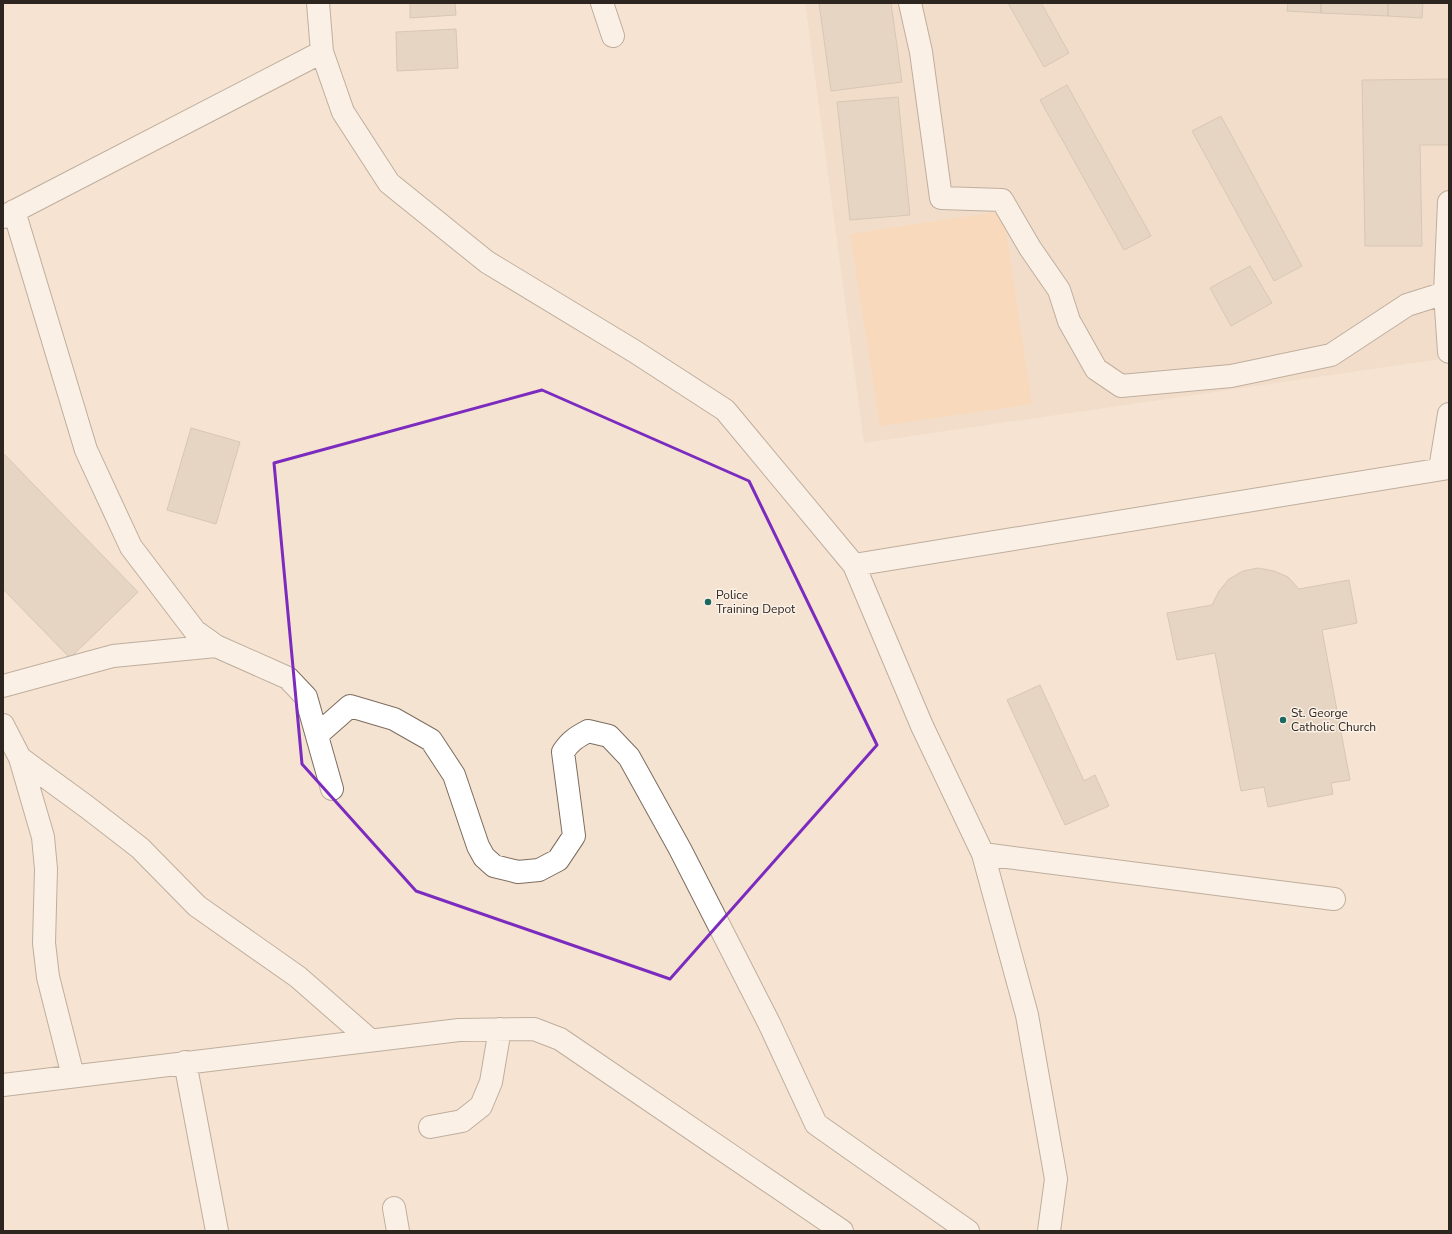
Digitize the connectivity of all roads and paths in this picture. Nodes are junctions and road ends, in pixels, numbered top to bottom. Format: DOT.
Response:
graph roads {
  1 [pos="318,3"];
  2 [pos="602,3"];
  3 [pos="910,3"];
  4 [pos="613,36"];
  5 [pos="322,52"];
  6 [pos="1449,202"];
  7 [pos="9,214"];
  8 [pos="1444,293"];
  9 [pos="1449,352"];
  10 [pos="1449,414"];
  11 [pos="1444,469"];
  12 [pos="854,565"];
  13 [pos="216,646"];
  14 [pos="3,686"];
  15 [pos="3,725"];
  16 [pos="317,735"];
  17 [pos="20,758"];
  18 [pos="332,789"];
  19 [pos="982,854"];
  20 [pos="1334,899"];
  21 [pos="500,1029"];
  22 [pos="370,1040"];
  23 [pos="185,1062"];
  24 [pos="73,1076"];
  25 [pos="3,1085"];
  26 [pos="430,1128"];
  27 [pos="394,1208"];
  28 [pos="216,1231"];
  29 [pos="398,1231"];
  30 [pos="842,1231"];
  31 [pos="968,1231"];
  32 [pos="1049,1231"];
  1 -- 5 [label="lane"];
  2 -- 4 [label="lane"];
  3 -- 8 [label="lane"];
  5 -- 7 [label="lane"];
  5 -- 12 [label="lane"];
  6 -- 8 [label="lane"];
  7 -- 13 [label="lane"];
  8 -- 9 [label="lane"];
  10 -- 11 [label="lane"];
  11 -- 12 [label="lane"];
  12 -- 19 [label="lane"];
  13 -- 14 [label="lane"];
  13 -- 16 [label="lane"];
  15 -- 17 [label="lane"];
  16 -- 18 [label="lane"];
  16 -- 31 [label="lane"];
  17 -- 22 [label="lane"];
  17 -- 24 [label="lane"];
  19 -- 20 [label="lane"];
  19 -- 32 [label="lane"];
  21 -- 22 [label="lane"];
  21 -- 26 [label="lane"];
  21 -- 30 [label="lane"];
  22 -- 23 [label="lane"];
  23 -- 24 [label="lane"];
  23 -- 28 [label="lane"];
  24 -- 25 [label="lane"];
  27 -- 29 [label="lane"];
}
